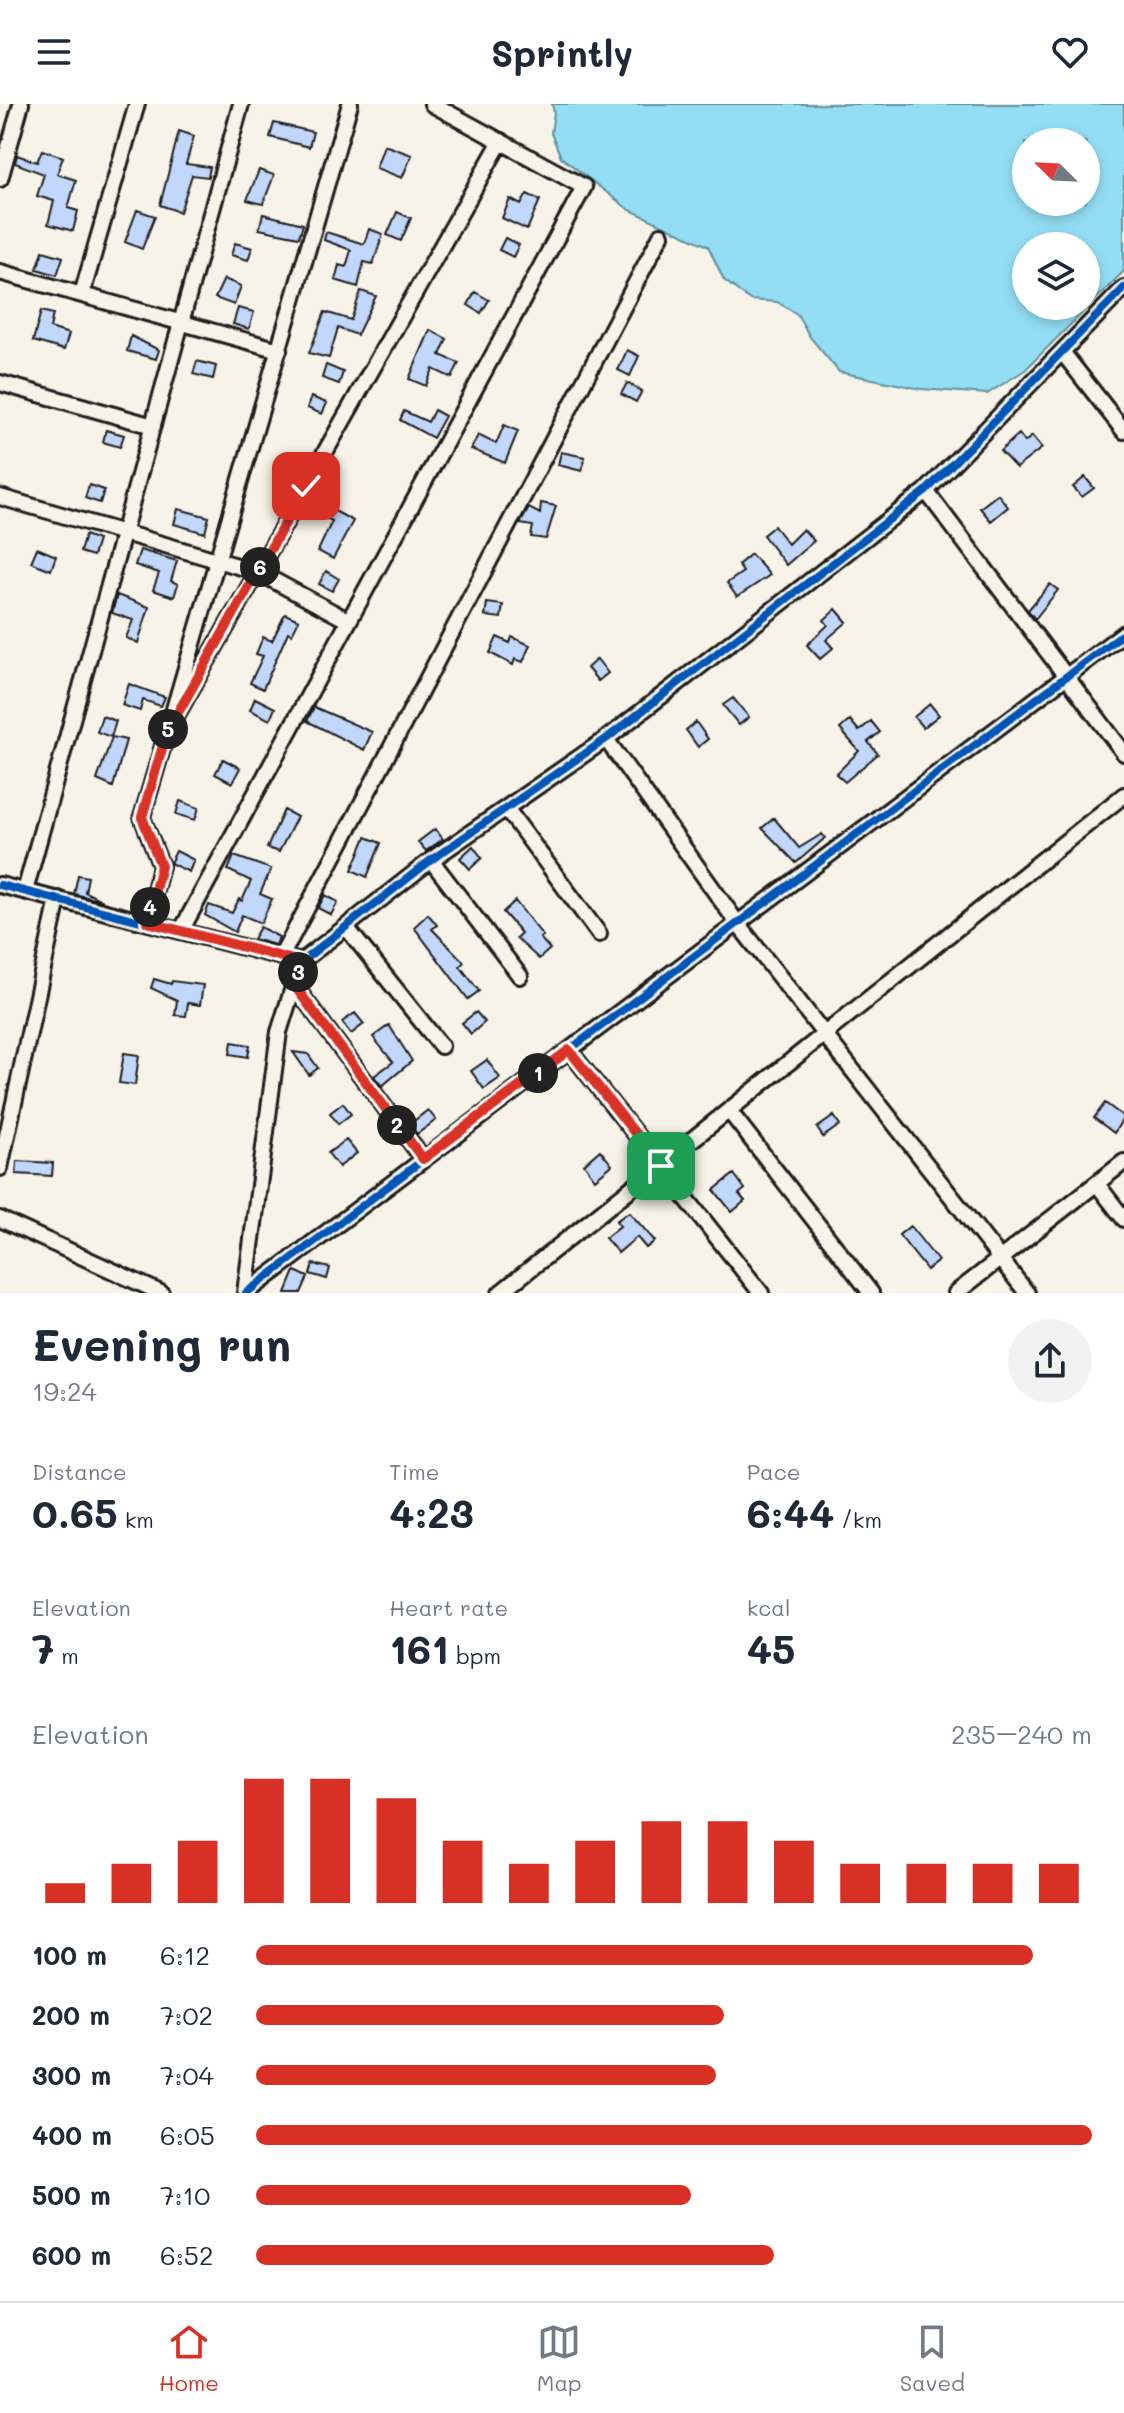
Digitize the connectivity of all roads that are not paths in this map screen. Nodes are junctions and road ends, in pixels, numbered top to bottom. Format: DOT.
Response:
graph roads {
  1 [pos="21,104"];
  2 [pos="137,104"];
  3 [pos="241,104"];
  4 [pos="350,104"];
  5 [pos="432,104"];
  6 [pos="458,111"];
  7 [pos="501,141"];
  8 [pos="3,153"];
  9 [pos="0,179"];
  10 [pos="661,235"];
  11 [pos="0,272"];
  12 [pos="1124,288"];
  13 [pos="82,294"];
  14 [pos="182,321"];
  15 [pos="279,350"];
  16 [pos="1063,353"];
  17 [pos="0,383"];
  18 [pos="153,426"];
  19 [pos="1124,431"];
  20 [pos="926,491"];
  21 [pos="0,497"];
  22 [pos="123,533"];
  23 [pos="217,559"];
  24 [pos="258,572"];
  25 [pos="349,621"];
  26 [pos="1124,633"];
  27 [pos="1065,677"];
  28 [pos="167,732"];
  29 [pos="606,739"];
  30 [pos="1124,753"];
  31 [pos="1124,795"];
  32 [pos="506,808"];
  33 [pos="431,860"];
  34 [pos="0,885"];
  35 [pos="25,891"];
  36 [pos="58,899"];
  37 [pos="147,922"];
  38 [pos="738,924"];
  39 [pos="346,927"];
  40 [pos="181,931"];
  41 [pos="599,934"];
  42 [pos="282,955"];
  43 [pos="301,962"];
  44 [pos="520,976"];
  45 [pos="294,985"];
  46 [pos="825,1036"];
  47 [pos="441,1046"];
  48 [pos="569,1050"];
  49 [pos="730,1112"];
  50 [pos="3,1136"];
  51 [pos="423,1159"];
  52 [pos="1124,1162"];
  53 [pos="661,1166"];
  54 [pos="0,1168"];
  55 [pos="1097,1184"];
  56 [pos="0,1219"];
  57 [pos="1124,1219"];
  58 [pos="1000,1259"];
  59 [pos="161,1293"];
  60 [pos="246,1293"];
  61 [pos="500,1293"];
  62 [pos="761,1293"];
  63 [pos="871,1293"];
  64 [pos="956,1293"];
  65 [pos="1027,1293"];
  1 -- 8 [label="street"];
  2 -- 13 [label="street"];
  3 -- 14 [label="street"];
  4 -- 15 [label="street"];
  5 -- 6 [label="street"];
  6 -- 7 [label="street"];
  7 -- 24 [label="street"];
  7 -- 25 [label="street"];
  8 -- 9 [label="street"];
  10 -- 42 [label="street"];
  11 -- 13 [label="street"];
  12 -- 16 [label="street"];
  13 -- 14 [label="street"];
  14 -- 15 [label="street"];
  14 -- 18 [label="street"];
  15 -- 23 [label="street"];
  16 -- 19 [label="street"];
  16 -- 20 [label="street"];
  17 -- 18 [label="street"];
  18 -- 22 [label="street"];
  20 -- 27 [label="street"];
  20 -- 29 [label="street"];
  21 -- 22 [label="street"];
  22 -- 23 [label="street"];
  22 -- 35 [label="street"];
  23 -- 24 [label="street"];
  23 -- 28 [label="street"];
  24 -- 25 [label="street"];
  24 -- 28 [label="street"];
  25 -- 40 [label="street"];
  26 -- 27 [label="street"];
  27 -- 30 [label="street"];
  27 -- 38 [label="street"];
  28 -- 37 [label="street"];
  29 -- 32 [label="street"];
  29 -- 38 [label="street"];
  31 -- 46 [label="street"];
  32 -- 33 [label="street"];
  32 -- 41 [label="street"];
  33 -- 39 [label="street"];
  33 -- 44 [label="street"];
  34 -- 35 [label="street"];
  35 -- 36 [label="street"];
  36 -- 37 [label="street"];
  36 -- 50 [label="street"];
  37 -- 40 [label="street"];
  38 -- 46 [label="street"];
  38 -- 48 [label="street"];
  39 -- 43 [label="street"];
  39 -- 47 [label="street"];
  40 -- 42 [label="street"];
  42 -- 43 [label="street"];
  43 -- 45 [label="street"];
  45 -- 51 [label="street"];
  45 -- 60 [label="street"];
  46 -- 49 [label="street"];
  46 -- 58 [label="street"];
  48 -- 51 [label="street"];
  48 -- 53 [label="street"];
  49 -- 53 [label="street"];
  49 -- 63 [label="street"];
  50 -- 54 [label="street"];
  51 -- 60 [label="street"];
  52 -- 55 [label="street"];
  53 -- 61 [label="street"];
  53 -- 62 [label="street"];
  55 -- 57 [label="street"];
  55 -- 58 [label="street"];
  56 -- 59 [label="street"];
  58 -- 64 [label="street"];
  58 -- 65 [label="street"];
}
